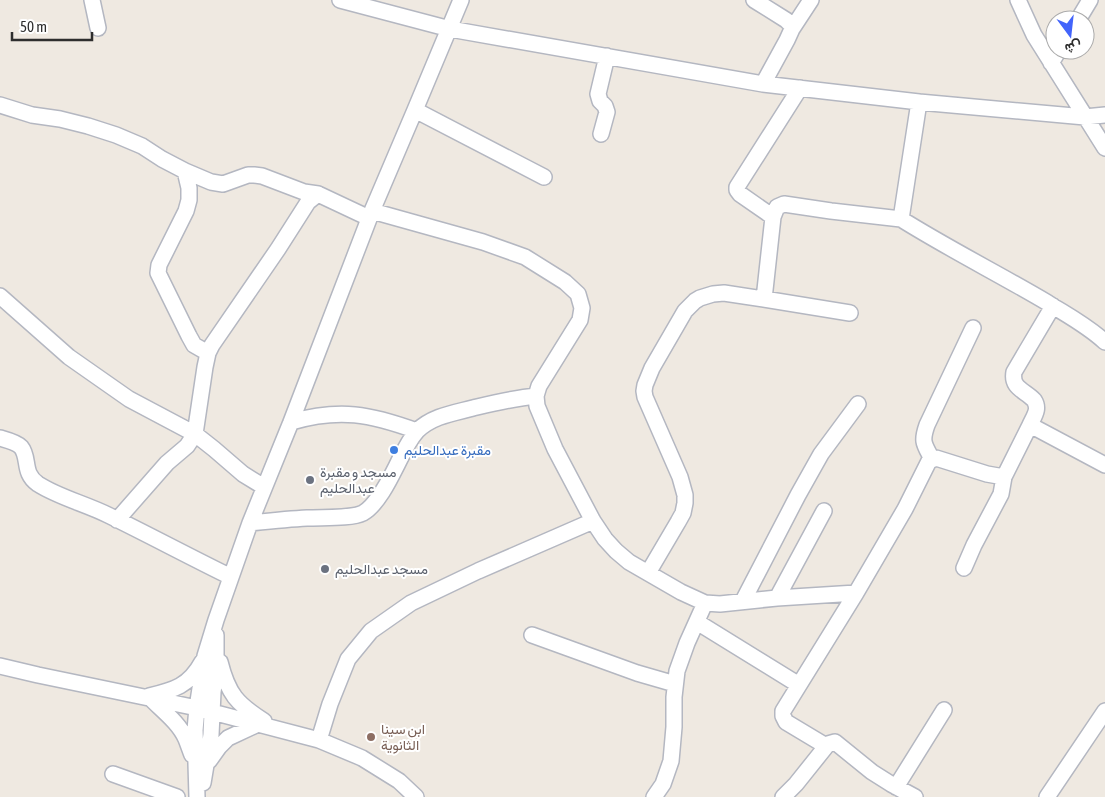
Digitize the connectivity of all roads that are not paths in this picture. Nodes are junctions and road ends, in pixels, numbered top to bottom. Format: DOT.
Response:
graph roads {
  1 [pos="92,0"];
  2 [pos="340,0"];
  3 [pos="461,0"];
  4 [pos="754,0"];
  5 [pos="811,0"];
  6 [pos="1018,0"];
  7 [pos="98,28"];
  8 [pos="450,29"];
  9 [pos="792,29"];
  10 [pos="1045,46"];
  11 [pos="607,56"];
  12 [pos="1057,60"];
  13 [pos="763,84"];
  14 [pos="800,88"];
  15 [pos="919,102"];
  16 [pos="0,105"];
  17 [pos="415,110"];
  18 [pos="1105,115"];
  19 [pos="1085,117"];
  20 [pos="601,134"];
  21 [pos="1105,148"];
  22 [pos="185,171"];
  23 [pos="544,177"];
  24 [pos="318,194"];
  25 [pos="370,214"];
  26 [pos="773,217"];
  27 [pos="901,219"];
  28 [pos="0,296"];
  29 [pos="764,299"];
  30 [pos="1053,306"];
  31 [pos="850,313"];
  32 [pos="973,328"];
  33 [pos="1105,342"];
  34 [pos="208,353"];
  35 [pos="536,396"];
  36 [pos="858,404"];
  37 [pos="290,422"];
  38 [pos="1030,425"];
  39 [pos="417,432"];
  40 [pos="195,434"];
  41 [pos="0,438"];
  42 [pos="932,459"];
  43 [pos="1105,465"];
  44 [pos="1004,477"];
  45 [pos="264,487"];
  46 [pos="824,512"];
  47 [pos="117,520"];
  48 [pos="594,521"];
  49 [pos="250,523"];
  50 [pos="964,568"];
  51 [pos="648,573"];
  52 [pos="231,577"];
  53 [pos="856,593"];
  54 [pos="777,598"];
  55 [pos="743,601"];
  56 [pos="705,603"];
  57 [pos="697,622"];
  58 [pos="532,635"];
  59 [pos="211,654"];
  60 [pos="0,666"];
  61 [pos="675,684"];
  62 [pos="798,685"];
  63 [pos="147,698"];
  64 [pos="205,710"];
  65 [pos="944,710"];
  66 [pos="1105,711"];
  67 [pos="258,724"];
  68 [pos="276,729"];
  69 [pos="319,740"];
  70 [pos="826,746"];
  71 [pos="202,766"];
  72 [pos="113,774"];
  73 [pos="896,787"];
  74 [pos="176,797"];
  75 [pos="198,797"];
  76 [pos="416,797"];
  77 [pos="654,797"];
  78 [pos="783,797"];
  79 [pos="915,797"];
  80 [pos="1046,797"];
  1 -- 7 [label="street"];
  2 -- 8 [label="street"];
  3 -- 8 [label="street"];
  4 -- 9 [label="street"];
  5 -- 9 [label="street"];
  6 -- 10 [label="street"];
  8 -- 11 [label="street"];
  8 -- 17 [label="street"];
  9 -- 13 [label="street"];
  11 -- 13 [label="street"];
  11 -- 20 [label="street"];
  12 -- 19 [label="street"];
  13 -- 14 [label="street"];
  14 -- 15 [label="street"];
  14 -- 26 [label="street"];
  15 -- 19 [label="street"];
  15 -- 27 [label="street"];
  16 -- 22 [label="street"];
  17 -- 23 [label="street"];
  17 -- 25 [label="street"];
  18 -- 19 [label="street"];
  19 -- 21 [label="street"];
  22 -- 24 [label="street"];
  22 -- 34 [label="street"];
  24 -- 25 [label="street"];
  24 -- 34 [label="street"];
  25 -- 35 [label="street"];
  25 -- 37 [label="street"];
  26 -- 27 [label="street"];
  26 -- 29 [label="street"];
  27 -- 30 [label="street"];
  28 -- 40 [label="street"];
  29 -- 31 [label="street"];
  29 -- 51 [label="street"];
  30 -- 33 [label="street"];
  30 -- 38 [label="street"];
  32 -- 42 [label="street"];
  34 -- 40 [label="street"];
  35 -- 39 [label="street"];
  35 -- 48 [label="street"];
  36 -- 55 [label="street"];
  37 -- 39 [label="street"];
  37 -- 45 [label="street"];
  38 -- 43 [label="street"];
  38 -- 44 [label="street"];
  39 -- 49 [label="street"];
  40 -- 45 [label="street"];
  40 -- 47 [label="street"];
  41 -- 47 [label="street"];
  42 -- 44 [label="street"];
  42 -- 53 [label="street"];
  44 -- 50 [label="street"];
  45 -- 49 [label="street"];
  46 -- 54 [label="street"];
  47 -- 52 [label="street"];
  48 -- 51 [label="street"];
  48 -- 69 [label="street"];
  49 -- 52 [label="street"];
  51 -- 56 [label="street"];
  52 -- 59 [label="street"];
  53 -- 54 [label="street"];
  53 -- 62 [label="street"];
  54 -- 55 [label="street"];
  55 -- 56 [label="street"];
  56 -- 57 [label="street"];
  57 -- 61 [label="street"];
  57 -- 62 [label="street"];
  58 -- 61 [label="street"];
  59 -- 63 [label="street"];
  59 -- 64 [label="street"];
  59 -- 68 [label="street"];
  60 -- 63 [label="street"];
  61 -- 77 [label="street"];
  62 -- 70 [label="street"];
  63 -- 64 [label="street"];
  63 -- 71 [label="street"];
  64 -- 67 [label="street"];
  64 -- 71 [label="street"];
  65 -- 73 [label="street"];
  66 -- 80 [label="street"];
  67 -- 68 [label="street"];
  67 -- 71 [label="street"];
  68 -- 69 [label="street"];
  69 -- 76 [label="street"];
  70 -- 73 [label="street"];
  70 -- 78 [label="street"];
  71 -- 75 [label="street"];
  72 -- 74 [label="street"];
  73 -- 79 [label="street"];
}
